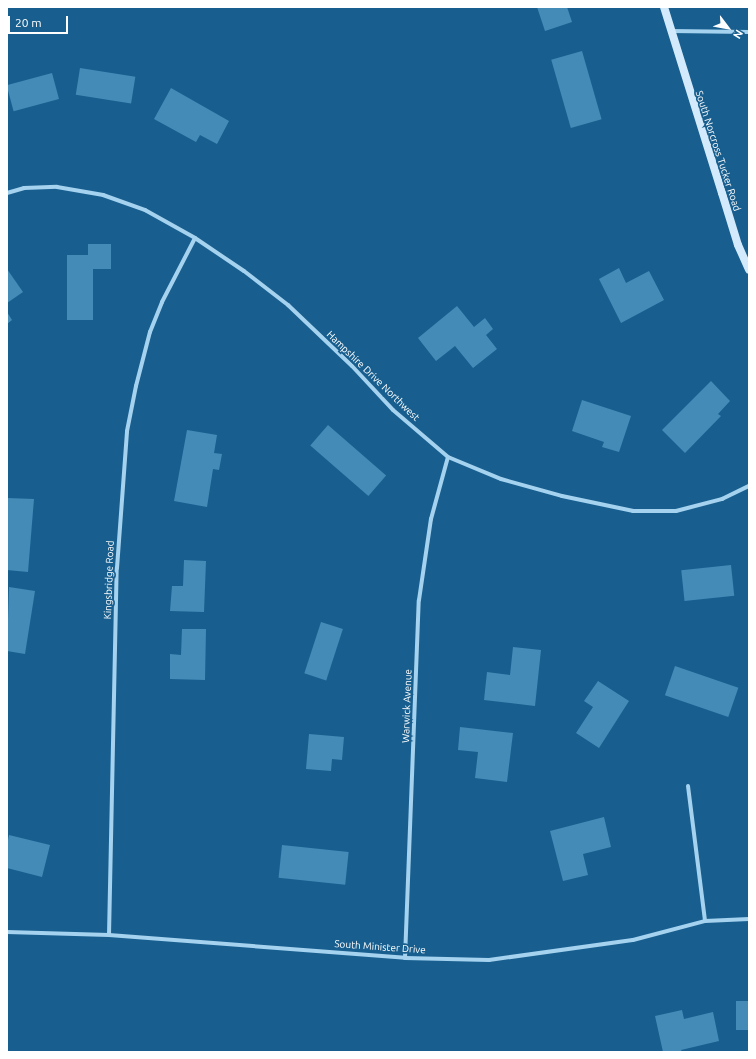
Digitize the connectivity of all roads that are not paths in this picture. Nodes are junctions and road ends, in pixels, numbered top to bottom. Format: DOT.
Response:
graph roads {
  1 [pos="664,7"];
  2 [pos="671,31"];
  3 [pos="749,32"];
  4 [pos="7,193"];
  5 [pos="195,238"];
  6 [pos="749,270"];
  7 [pos="448,457"];
  8 [pos="749,486"];
  9 [pos="688,786"];
  10 [pos="749,919"];
  11 [pos="705,921"];
  12 [pos="7,932"];
  13 [pos="109,935"];
  14 [pos="406,958"];
  1 -- 2 [label="main road, South Norcross Tucker Road"];
  2 -- 3 [label="street"];
  2 -- 6 [label="main road, South Norcross Tucker Road"];
  4 -- 5 [label="street, Hampshire Drive Northwest"];
  5 -- 7 [label="street, Hampshire Drive Northwest"];
  5 -- 13 [label="street, Kingsbridge Road"];
  7 -- 8 [label="street, Hampshire Drive Northwest"];
  7 -- 14 [label="street, Warwick Avenue"];
  9 -- 11 [label="street"];
  10 -- 11 [label="street, South Minister Drive"];
  11 -- 14 [label="street, South Minister Drive"];
  12 -- 13 [label="street, South Minister Drive"];
  13 -- 14 [label="street, South Minister Drive"];
}
